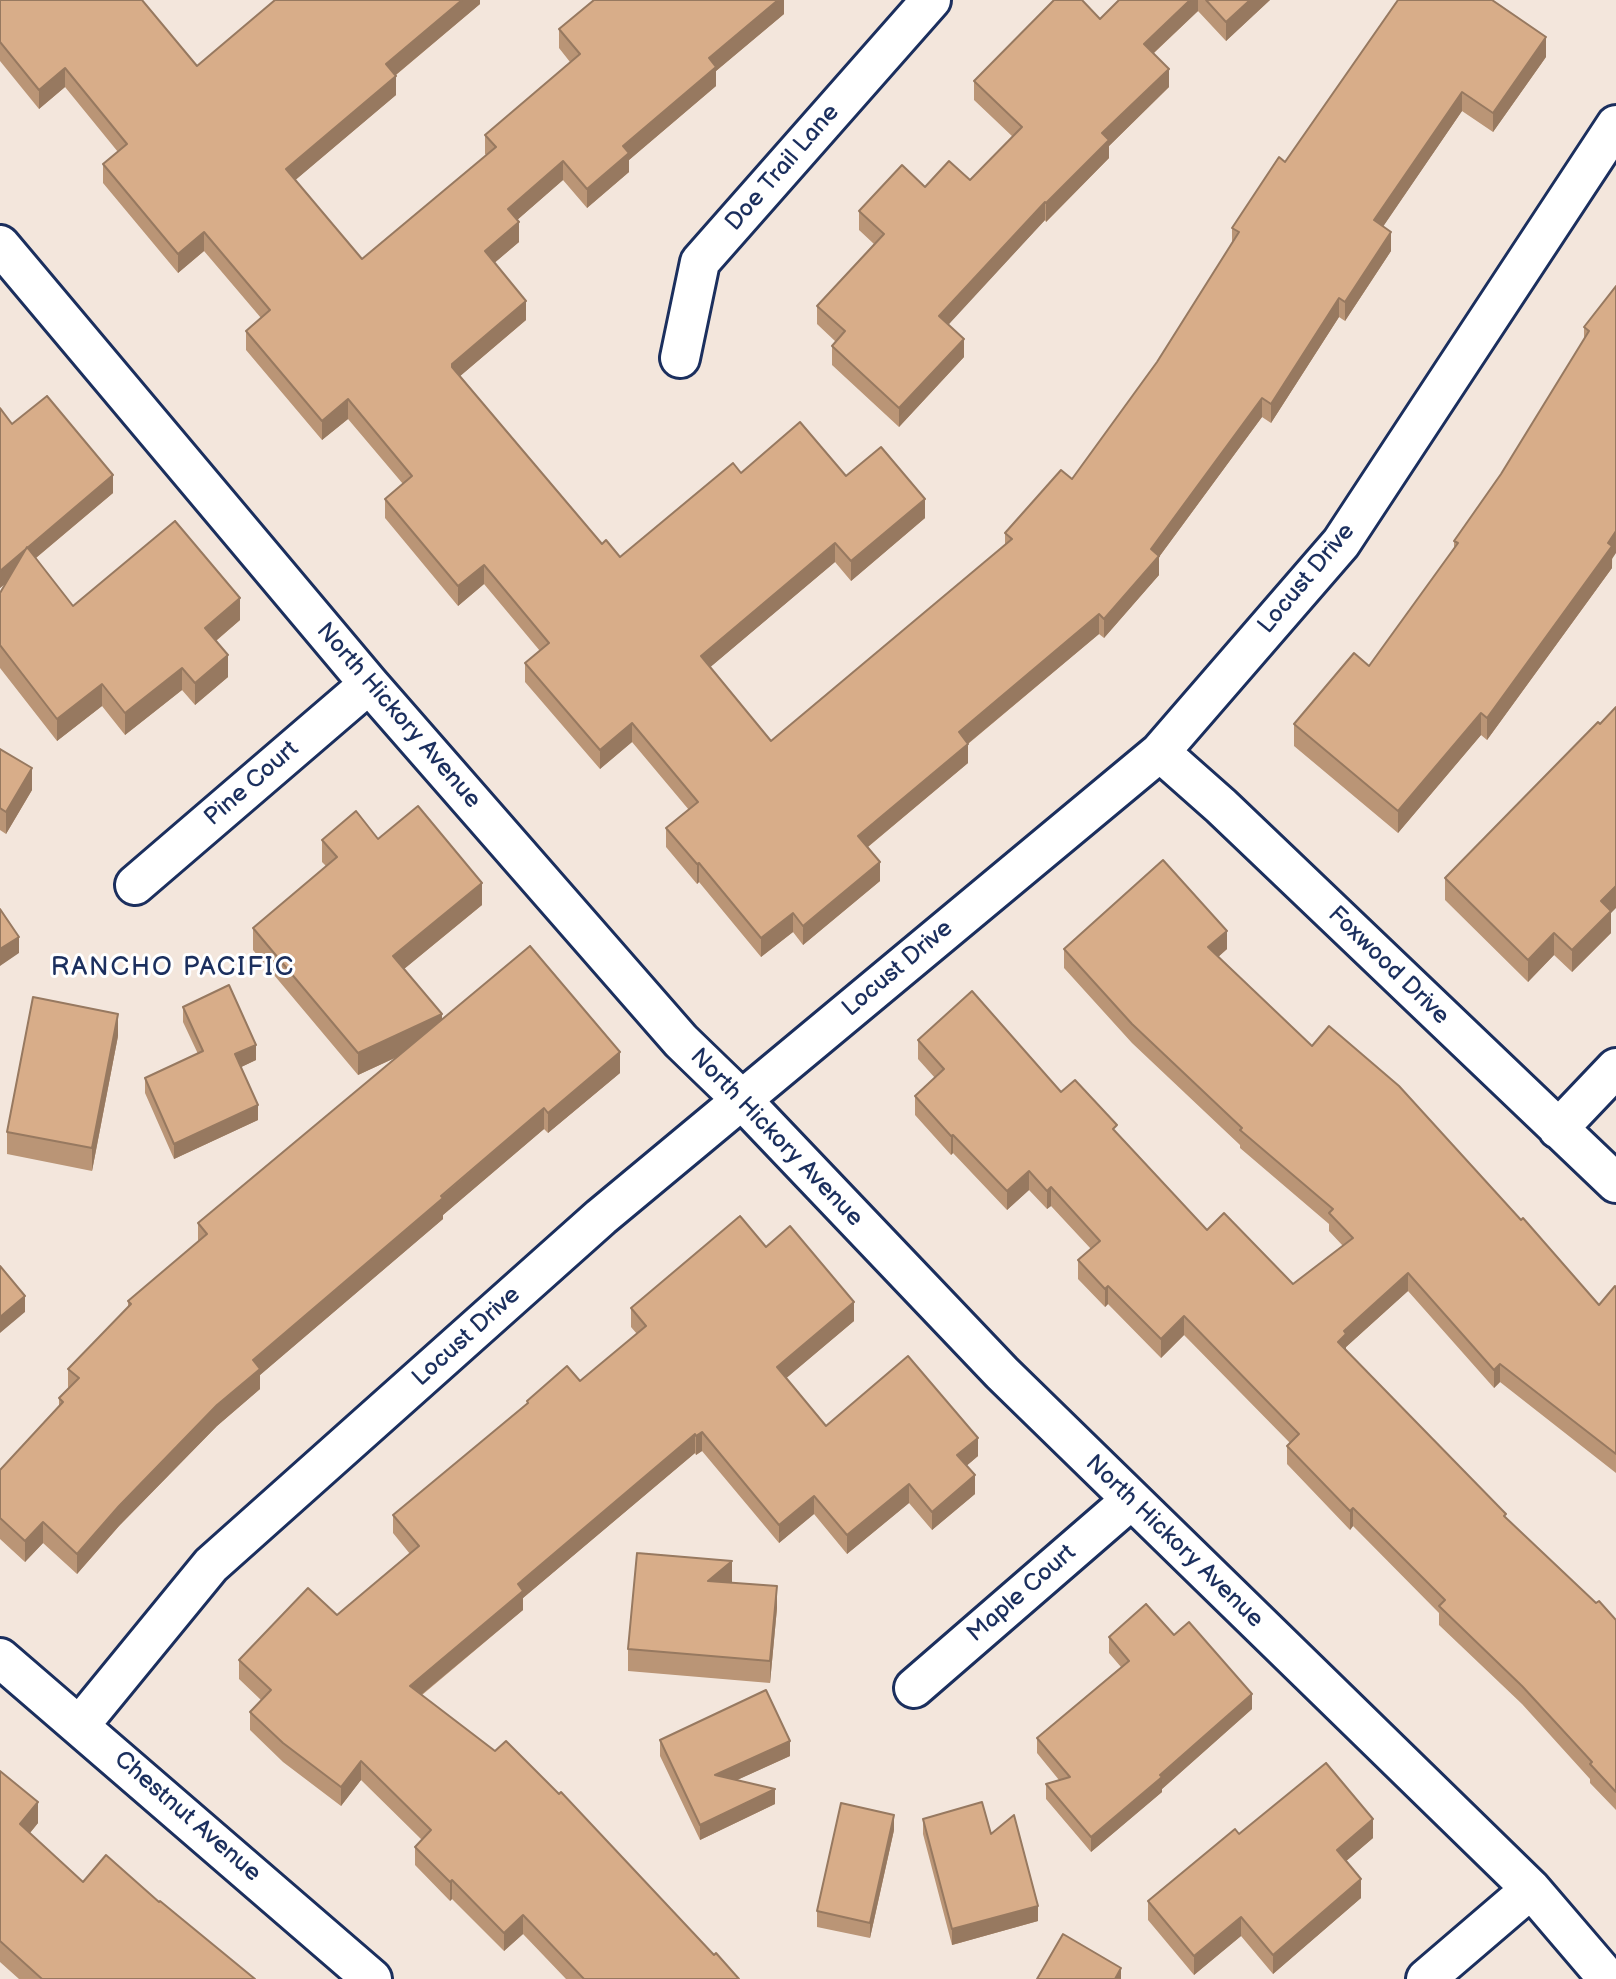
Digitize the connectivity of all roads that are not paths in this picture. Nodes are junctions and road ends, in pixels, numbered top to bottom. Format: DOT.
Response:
graph roads {
  1 [pos="931,0"];
  2 [pos="1616,125"];
  3 [pos="5,261"];
  4 [pos="680,358"];
  5 [pos="369,684"];
  6 [pos="1160,752"];
  7 [pos="135,885"];
  8 [pos="1616,1068"];
  9 [pos="742,1100"];
  10 [pos="1558,1129"];
  11 [pos="1616,1183"];
  12 [pos="1130,1500"];
  13 [pos="0,1658"];
  14 [pos="914,1688"];
  15 [pos="80,1725"];
  16 [pos="1531,1889"];
  17 [pos="372,1979"];
  18 [pos="1426,1979"];
  19 [pos="1608,1979"];
  1 -- 4 [label="street, Doe Trail Lane"];
  2 -- 6 [label="street, Locust Drive"];
  3 -- 5 [label="street, North Hickory Avenue"];
  5 -- 7 [label="street, Pine Court"];
  5 -- 9 [label="street, North Hickory Avenue"];
  6 -- 9 [label="street, Locust Drive"];
  6 -- 10 [label="street, Foxwood Drive"];
  8 -- 10 [label="street"];
  9 -- 12 [label="street, North Hickory Avenue"];
  9 -- 15 [label="street, Locust Drive"];
  10 -- 11 [label="street, Foxwood Drive"];
  12 -- 14 [label="street, Maple Court"];
  12 -- 16 [label="street, North Hickory Avenue"];
  13 -- 15 [label="street, Chestnut Avenue"];
  15 -- 17 [label="street, Chestnut Avenue"];
  16 -- 18 [label="street"];
  16 -- 19 [label="street, North Hickory Avenue"];
}
